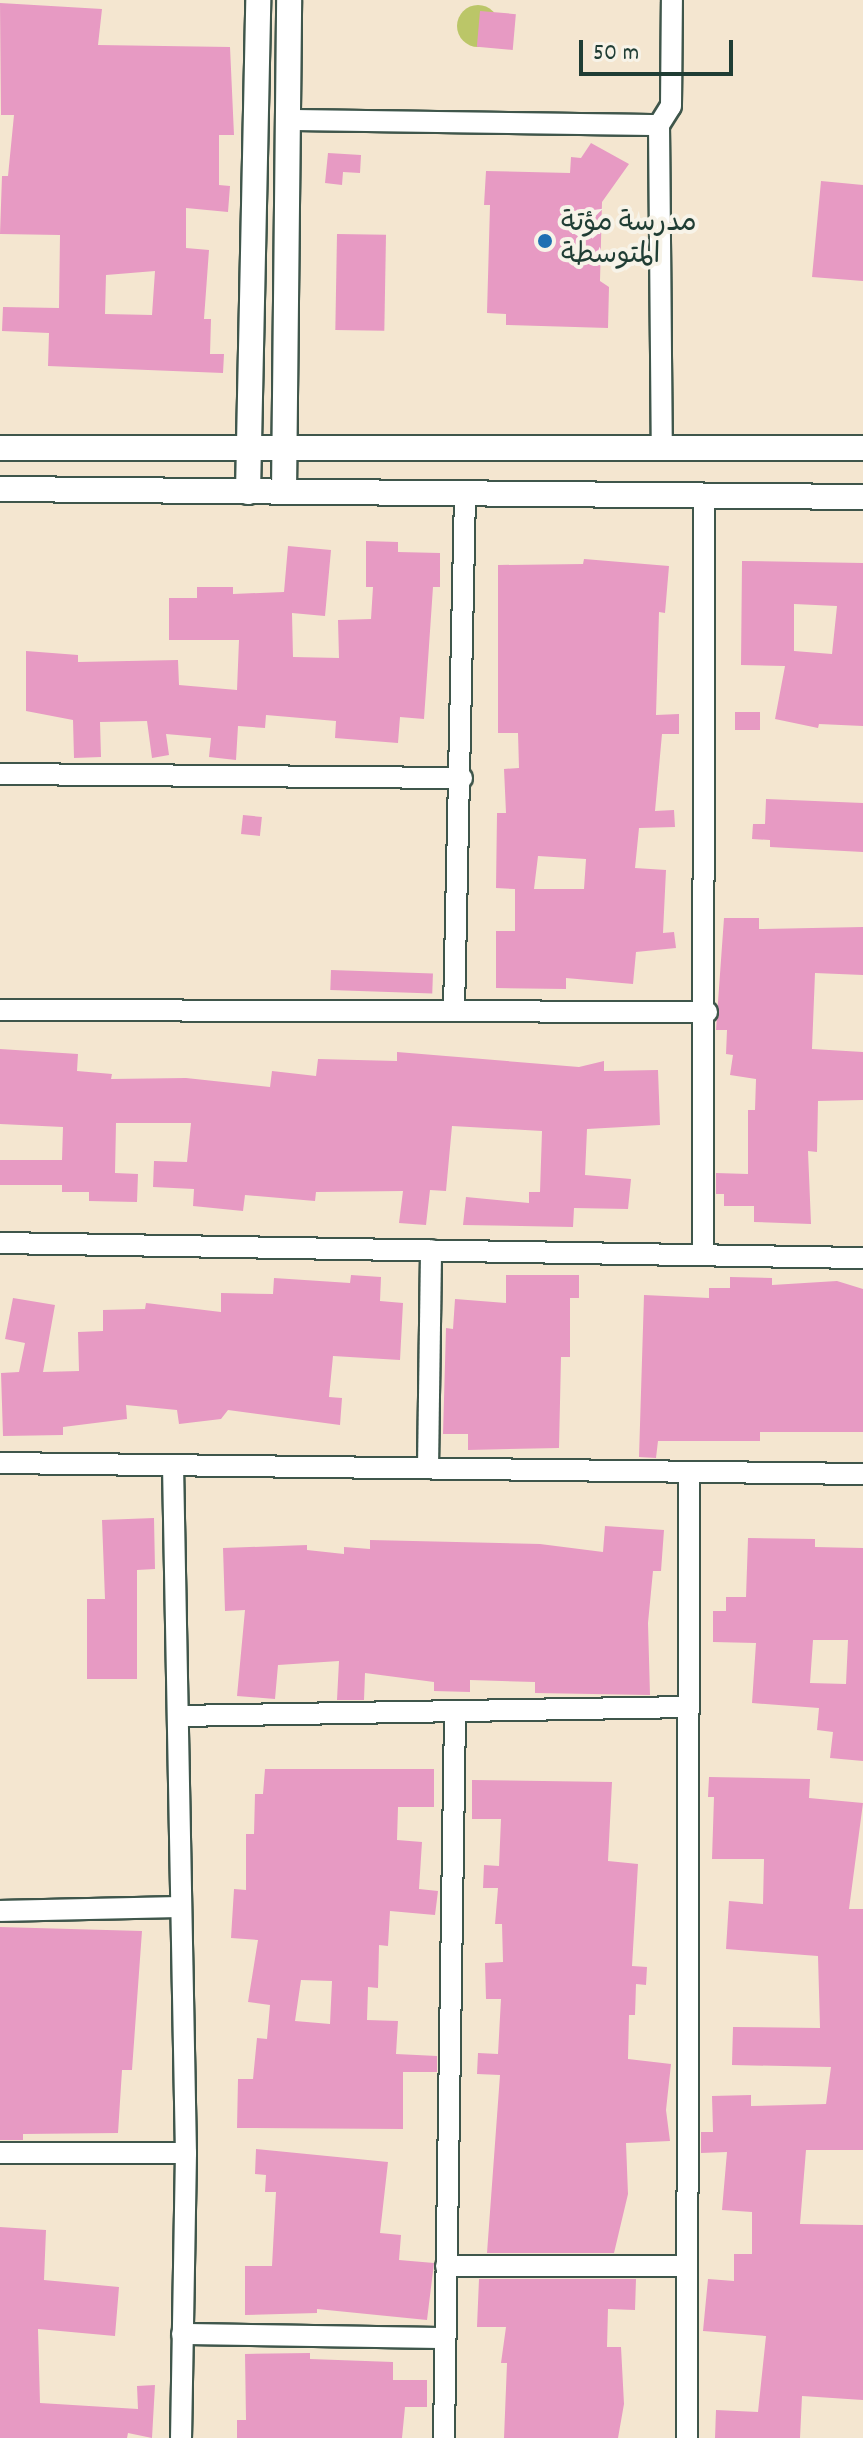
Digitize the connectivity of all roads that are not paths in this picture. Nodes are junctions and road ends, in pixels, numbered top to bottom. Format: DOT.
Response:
graph roads {
  1 [pos="258,0"];
  2 [pos="289,0"];
  3 [pos="672,0"];
  4 [pos="287,120"];
  5 [pos="659,125"];
  6 [pos="0,448"];
  7 [pos="248,448"];
  8 [pos="283,448"];
  9 [pos="662,448"];
  10 [pos="863,448"];
  11 [pos="0,489"];
  12 [pos="248,492"];
  13 [pos="284,492"];
  14 [pos="465,494"];
  15 [pos="704,496"];
  16 [pos="863,497"];
  17 [pos="0,774"];
  18 [pos="462,778"];
  19 [pos="0,1010"];
  20 [pos="454,1011"];
  21 [pos="707,1012"];
  22 [pos="0,1243"];
  23 [pos="431,1250"];
  24 [pos="703,1255"];
  25 [pos="863,1258"];
  26 [pos="0,1463"];
  27 [pos="173,1465"];
  28 [pos="428,1468"];
  29 [pos="689,1472"];
  30 [pos="863,1474"];
  31 [pos="688,1707"];
  32 [pos="455,1712"];
  33 [pos="178,1716"];
  34 [pos="181,1907"];
  35 [pos="0,1911"];
  36 [pos="0,2153"];
  37 [pos="186,2153"];
  38 [pos="446,2266"];
  39 [pos="687,2266"];
  40 [pos="182,2334"];
  41 [pos="445,2338"];
  42 [pos="181,2438"];
  43 [pos="444,2438"];
  44 [pos="687,2438"];
  1 -- 7 [label="street"];
  2 -- 4 [label="street"];
  3 -- 5 [label="street"];
  4 -- 5 [label="street"];
  4 -- 8 [label="street"];
  5 -- 9 [label="street"];
  6 -- 7 [label="street"];
  7 -- 8 [label="street"];
  7 -- 12 [label="street"];
  8 -- 9 [label="street"];
  8 -- 13 [label="street"];
  9 -- 10 [label="street"];
  11 -- 12 [label="street"];
  12 -- 13 [label="street"];
  13 -- 14 [label="street"];
  14 -- 15 [label="street"];
  14 -- 18 [label="street"];
  15 -- 16 [label="street"];
  15 -- 21 [label="street"];
  17 -- 18 [label="street"];
  18 -- 20 [label="street"];
  19 -- 20 [label="street"];
  20 -- 21 [label="street"];
  21 -- 24 [label="street"];
  22 -- 23 [label="street"];
  23 -- 24 [label="street"];
  23 -- 28 [label="street"];
  24 -- 25 [label="street"];
  26 -- 27 [label="street"];
  27 -- 28 [label="street"];
  27 -- 33 [label="street"];
  28 -- 29 [label="street"];
  29 -- 30 [label="street"];
  29 -- 31 [label="street"];
  31 -- 32 [label="street"];
  31 -- 39 [label="street"];
  32 -- 33 [label="street"];
  32 -- 38 [label="street"];
  33 -- 34 [label="street"];
  34 -- 35 [label="street"];
  34 -- 37 [label="street"];
  36 -- 37 [label="street"];
  37 -- 40 [label="street"];
  38 -- 39 [label="street"];
  38 -- 41 [label="street"];
  39 -- 44 [label="street"];
  40 -- 41 [label="street"];
  40 -- 42 [label="street"];
  41 -- 43 [label="street"];
}
